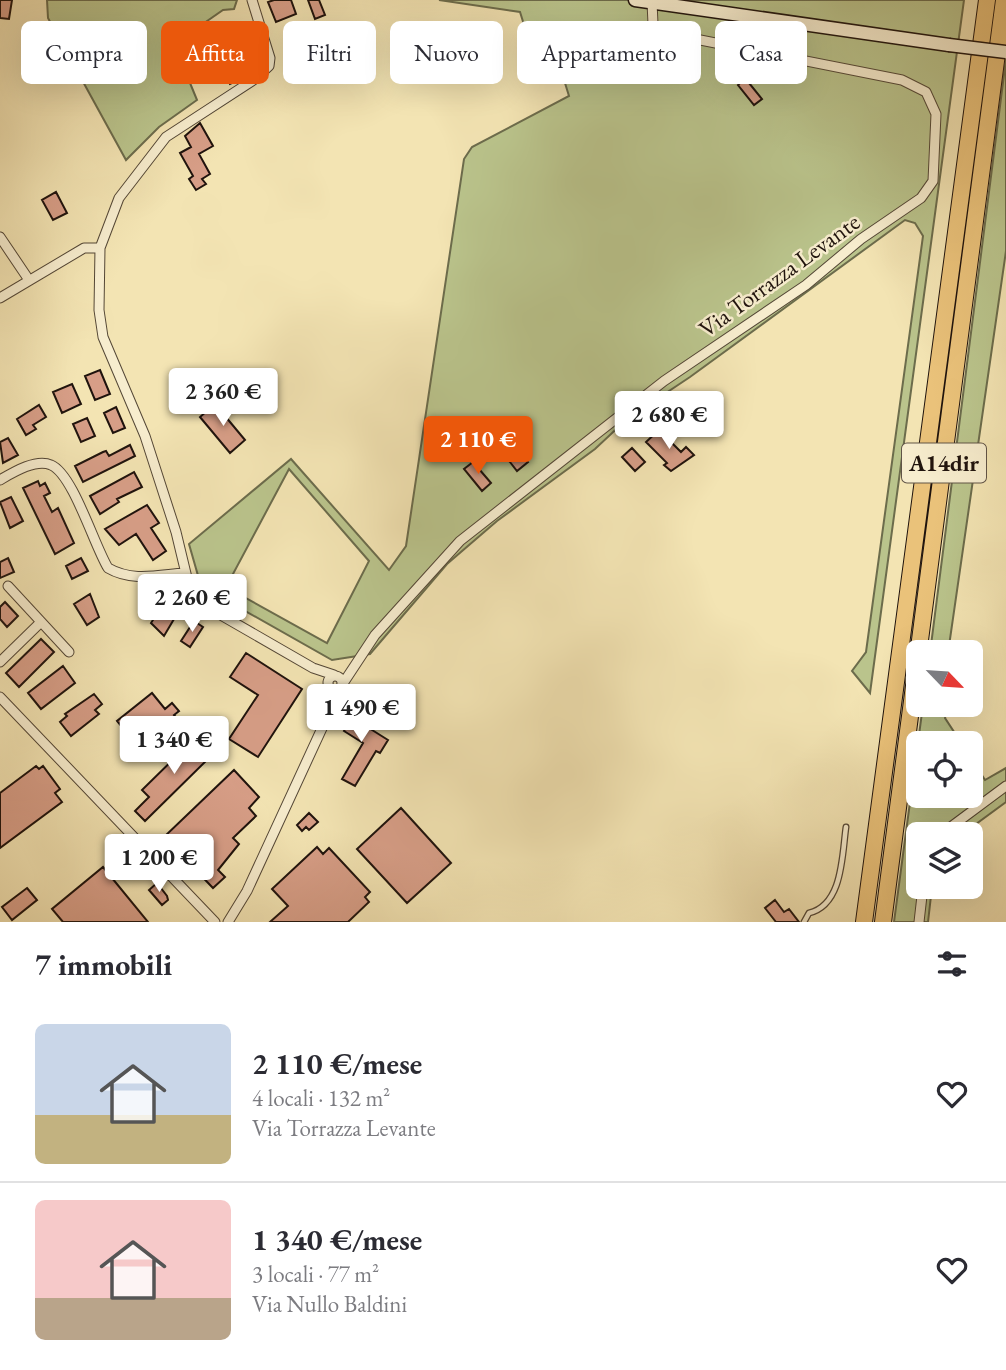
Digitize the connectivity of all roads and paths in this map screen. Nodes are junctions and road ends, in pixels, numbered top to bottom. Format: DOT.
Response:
graph roads {
  1 [pos="252,0"];
  2 [pos="635,0"];
  3 [pos="979,0"];
  4 [pos="1000,1"];
  5 [pos="652,2"];
  6 [pos="1006,52"];
  7 [pos="971,121"];
  8 [pos="0,237"];
  9 [pos="100,248"];
  10 [pos="29,280"];
  11 [pos="0,298"];
  12 [pos="0,480"];
  13 [pos="184,573"];
  14 [pos="8,586"];
  15 [pos="41,622"];
  16 [pos="69,652"];
  17 [pos="0,662"];
  18 [pos="354,666"];
  19 [pos="332,680"];
  20 [pos="342,686"];
  21 [pos="0,697"];
  22 [pos="328,712"];
  23 [pos="1006,786"];
  24 [pos="958,822"];
  25 [pos="846,827"];
  26 [pos="922,899"];
  27 [pos="215,922"];
  28 [pos="228,922"];
  29 [pos="804,922"];
  30 [pos="864,922"];
  31 [pos="883,922"];
  32 [pos="919,922"];
  1 -- 9 [label="street"];
  2 -- 5 [label="main road"];
  3 -- 7 [label="highway, A14dir"];
  4 -- 7 [label="highway, A14dir"];
  4 -- 31 [label="highway, A14dir"];
  5 -- 6 [label="main road, bridge"];
  5 -- 18 [label="street, Via Torrazza Levante"];
  7 -- 30 [label="highway, A14dir"];
  8 -- 10 [label="street"];
  9 -- 10 [label="street"];
  9 -- 13 [label="street"];
  10 -- 11 [label="street"];
  12 -- 13 [label="street"];
  13 -- 19 [label="street"];
  14 -- 15 [label="street"];
  15 -- 16 [label="street"];
  15 -- 17 [label="street"];
  18 -- 19 [label="street, Via Torrazza Levante"];
  18 -- 20 [label="street, Via Torrazza Levante"];
  19 -- 20 [label="street"];
  19 -- 22 [label="street, Via Torrazza Levante"];
  20 -- 22 [label="street, Via Torrazza Levante"];
  21 -- 27 [label="street"];
  22 -- 28 [label="street, Via Torrazza Levante"];
  23 -- 24 [label="street"];
  25 -- 29 [label="lane"];
  26 -- 32 [label="street"];
}
